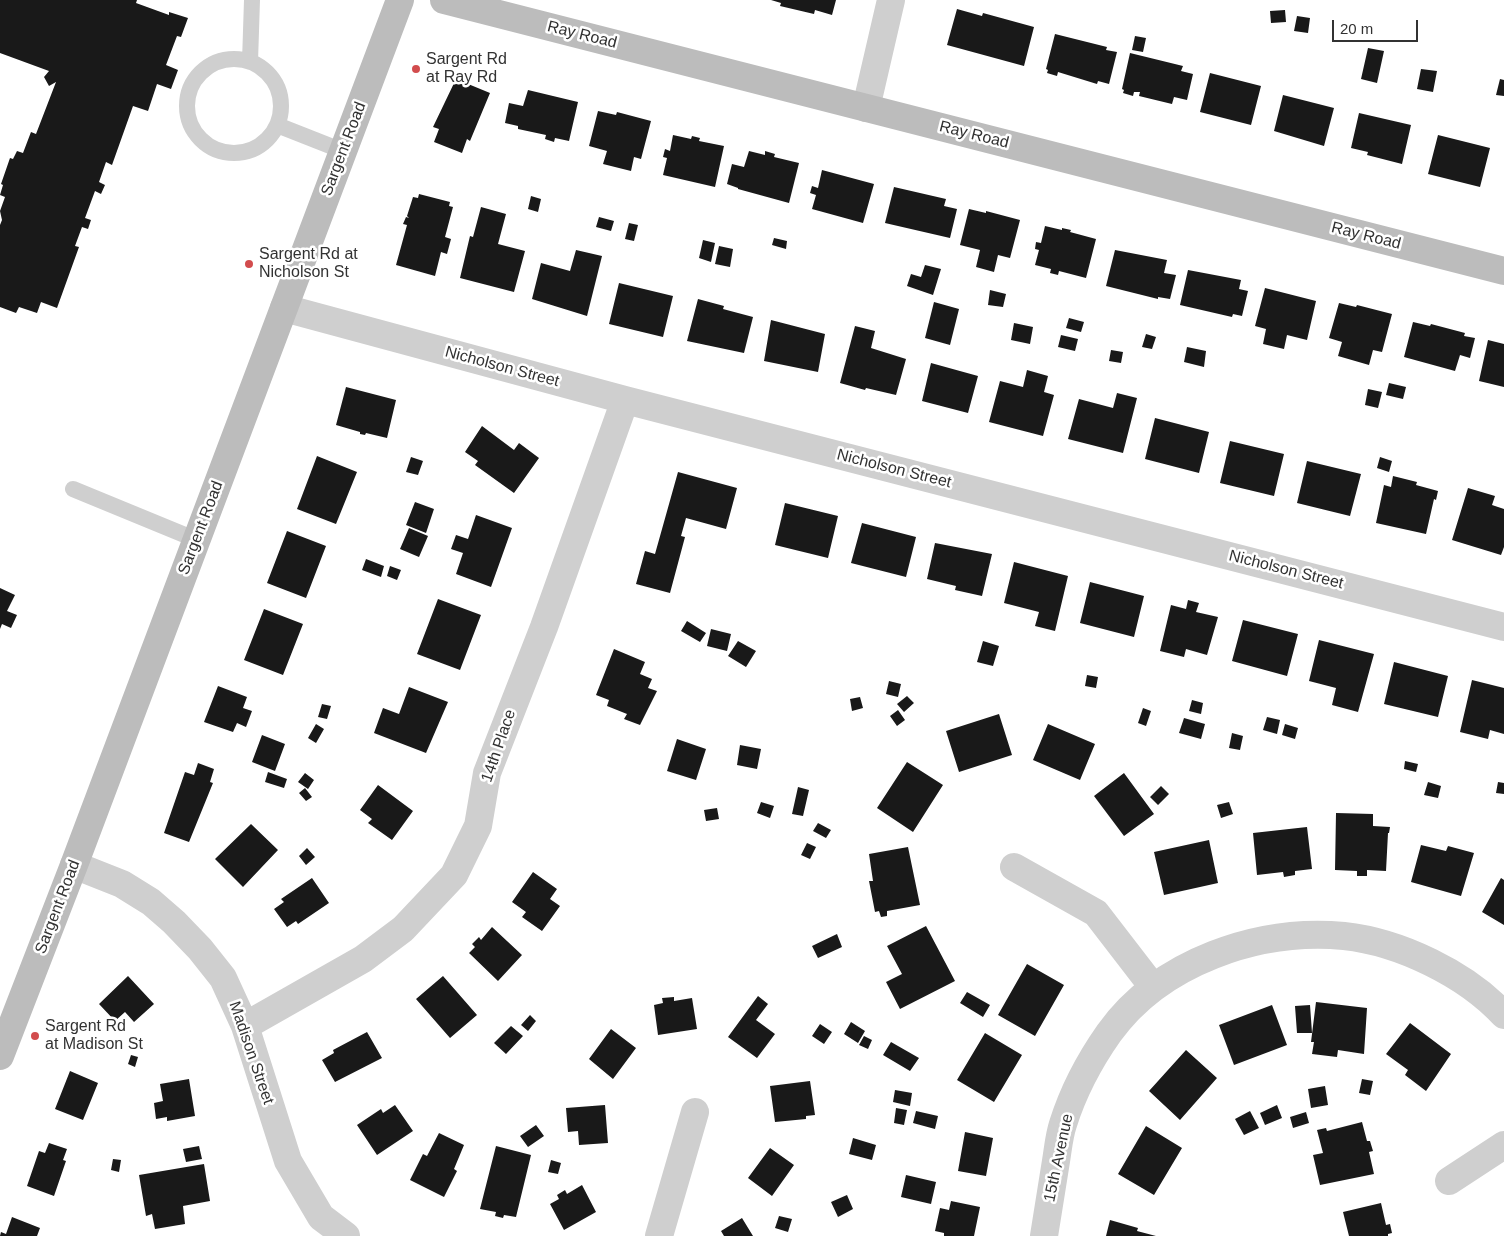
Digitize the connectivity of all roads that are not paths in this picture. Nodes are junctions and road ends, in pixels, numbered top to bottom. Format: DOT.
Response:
graph roads {
  1 [pos="252,0"];
  2 [pos="400,0"];
  3 [pos="444,0"];
  4 [pos="891,0"];
  5 [pos="250,62"];
  6 [pos="866,108"];
  7 [pos="277,125"];
  8 [pos="343,151"];
  9 [pos="1504,271"];
  10 [pos="284,308"];
  11 [pos="625,400"];
  12 [pos="73,489"];
  13 [pos="197,540"];
  14 [pos="1504,626"];
  15 [pos="74,865"];
  16 [pos="1014,868"];
  17 [pos="1154,987"];
  18 [pos="1504,1015"];
  19 [pos="245,1026"];
  20 [pos="0,1056"];
  21 [pos="694,1112"];
  22 [pos="1504,1145"];
  23 [pos="1449,1181"];
  24 [pos="317,1226"];
  25 [pos="346,1236"];
  26 [pos="659,1236"];
  27 [pos="1044,1236"];
  1 -- 5 [label="lane"];
  2 -- 8 [label="main road, Sargent Road"];
  3 -- 6 [label="main road, Ray Road"];
  4 -- 6 [label="street"];
  5 -- 7 [label="lane"];
  5 -- 7 [label="lane"];
  6 -- 9 [label="main road, Ray Road"];
  7 -- 8 [label="lane"];
  8 -- 10 [label="main road, Sargent Road"];
  10 -- 11 [label="street, Nicholson Street"];
  10 -- 13 [label="main road, Sargent Road"];
  11 -- 14 [label="street, Nicholson Street"];
  11 -- 19 [label="street, 14th Place"];
  12 -- 13 [label="lane"];
  13 -- 15 [label="main road, Sargent Road"];
  15 -- 19 [label="street, Madison Street"];
  15 -- 20 [label="main road, Sargent Road"];
  16 -- 17 [label="street"];
  17 -- 18 [label="street, 15th Avenue"];
  17 -- 27 [label="street, 15th Avenue"];
  19 -- 24 [label="street, Madison Street"];
  21 -- 26 [label="street"];
  22 -- 23 [label="street"];
  24 -- 25 [label="street, Madison Street"];
}
